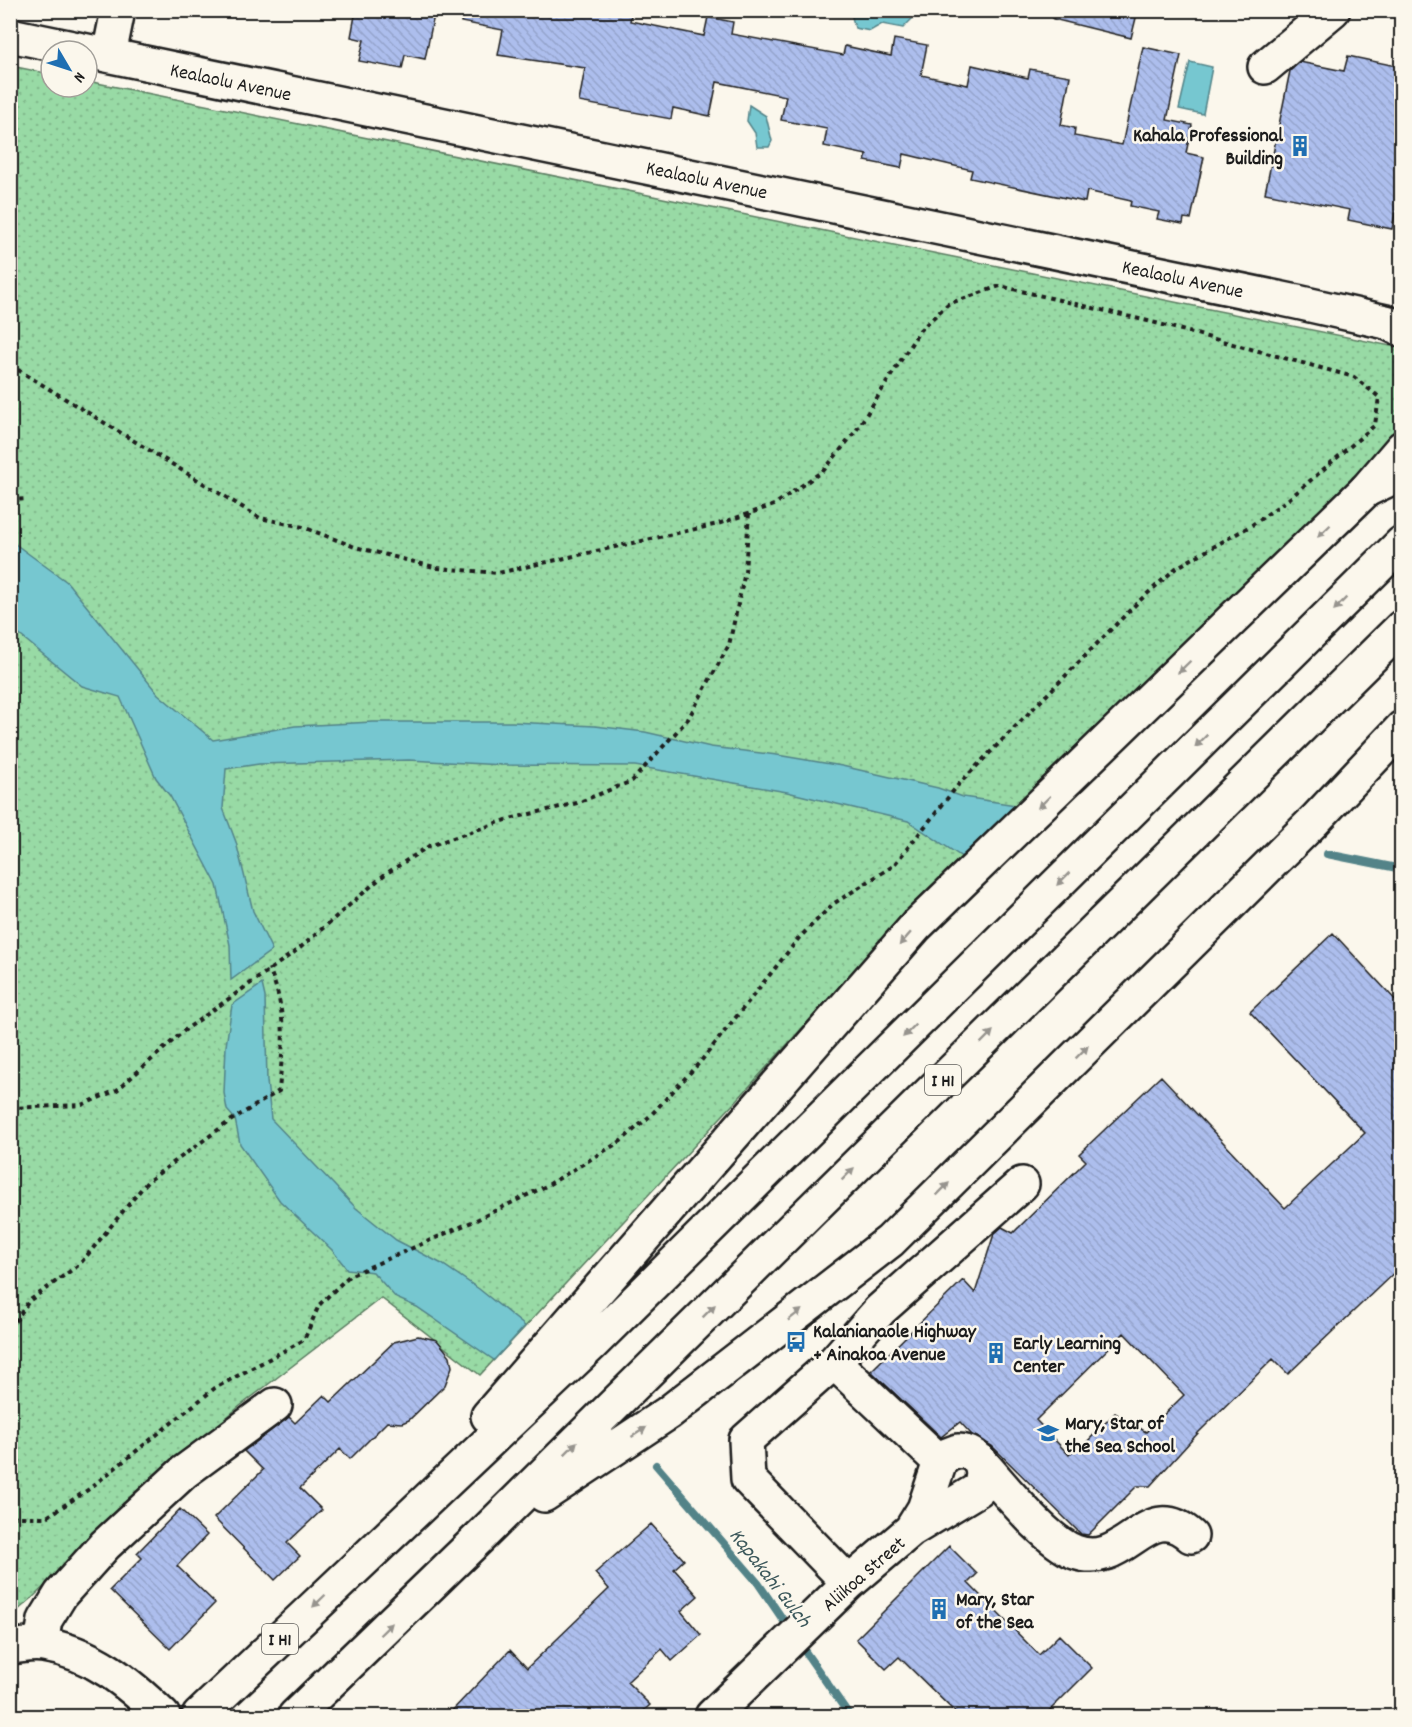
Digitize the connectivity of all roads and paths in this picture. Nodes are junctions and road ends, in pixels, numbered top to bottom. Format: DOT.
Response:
graph roads {
  1 [pos="118,10"];
  2 [pos="1334,10"];
  3 [pos="10,36"];
  4 [pos="109,56"];
  5 [pos="1265,67"];
  6 [pos="1400,326"];
  7 [pos="10,365"];
  8 [pos="1401,448"];
  9 [pos="1401,473"];
  10 [pos="1366,490"];
  11 [pos="26,499"];
  12 [pos="10,500"];
  13 [pos="749,513"];
  14 [pos="1391,553"];
  15 [pos="1401,627"];
  16 [pos="1401,728"];
  17 [pos="269,968"];
  18 [pos="10,1108"];
  19 [pos="1022,1184"];
  20 [pos="10,1329"];
  21 [pos="834,1362"];
  22 [pos="275,1406"];
  23 [pos="978,1459"];
  24 [pos="940,1462"];
  25 [pos="957,1504"];
  26 [pos="10,1513"];
  27 [pos="911,1530"];
  28 [pos="484,1533"];
  29 [pos="1191,1536"];
  30 [pos="1053,1538"];
  31 [pos="361,1561"];
  32 [pos="849,1583"];
  33 [pos="26,1646"];
  34 [pos="344,1669"];
  35 [pos="163,1716"];
  36 [pos="199,1716"];
  37 [pos="295,1716"];
  38 [pos="312,1716"];
  39 [pos="712,1716"];
  1 -- 4 [label="main road"];
  2 -- 5 [label="main road"];
  3 -- 4 [label="main road, Kealaolu Avenue"];
  4 -- 6 [label="main road, Kealaolu Avenue"];
  7 -- 13 [label="path"];
  8 -- 10 [label="main road"];
  9 -- 10 [label="main road"];
  10 -- 31 [label="main road, one-way"];
  11 -- 12 [label="path"];
  13 -- 17 [label="path"];
  13 -- 26 [label="path"];
  14 -- 31 [label="main road, I H1, one-way"];
  28 -- 15 [label="main road, I H1, one-way"];
  28 -- 16 [label="main road, one-way"];
  17 -- 18 [label="path"];
  17 -- 20 [label="path"];
  19 -- 21 [label="main road"];
  21 -- 24 [label="main road"];
  21 -- 32 [label="main road"];
  22 -- 33 [label="main road"];
  23 -- 24 [label="main road"];
  23 -- 25 [label="main road"];
  23 -- 30 [label="main road"];
  24 -- 27 [label="main road"];
  25 -- 27 [label="main road"];
  25 -- 30 [label="main road"];
  27 -- 32 [label="main road, Aliikoa Street"];
  34 -- 28 [label="main road, I H1, one-way"];
  29 -- 30 [label="main road"];
  31 -- 36 [label="main road, I H1, one-way"];
  32 -- 39 [label="main road, Aliikoa Street"];
  33 -- 35 [label="main road"];
  34 -- 37 [label="main road, I H1"];
  34 -- 38 [label="main road"];
}
